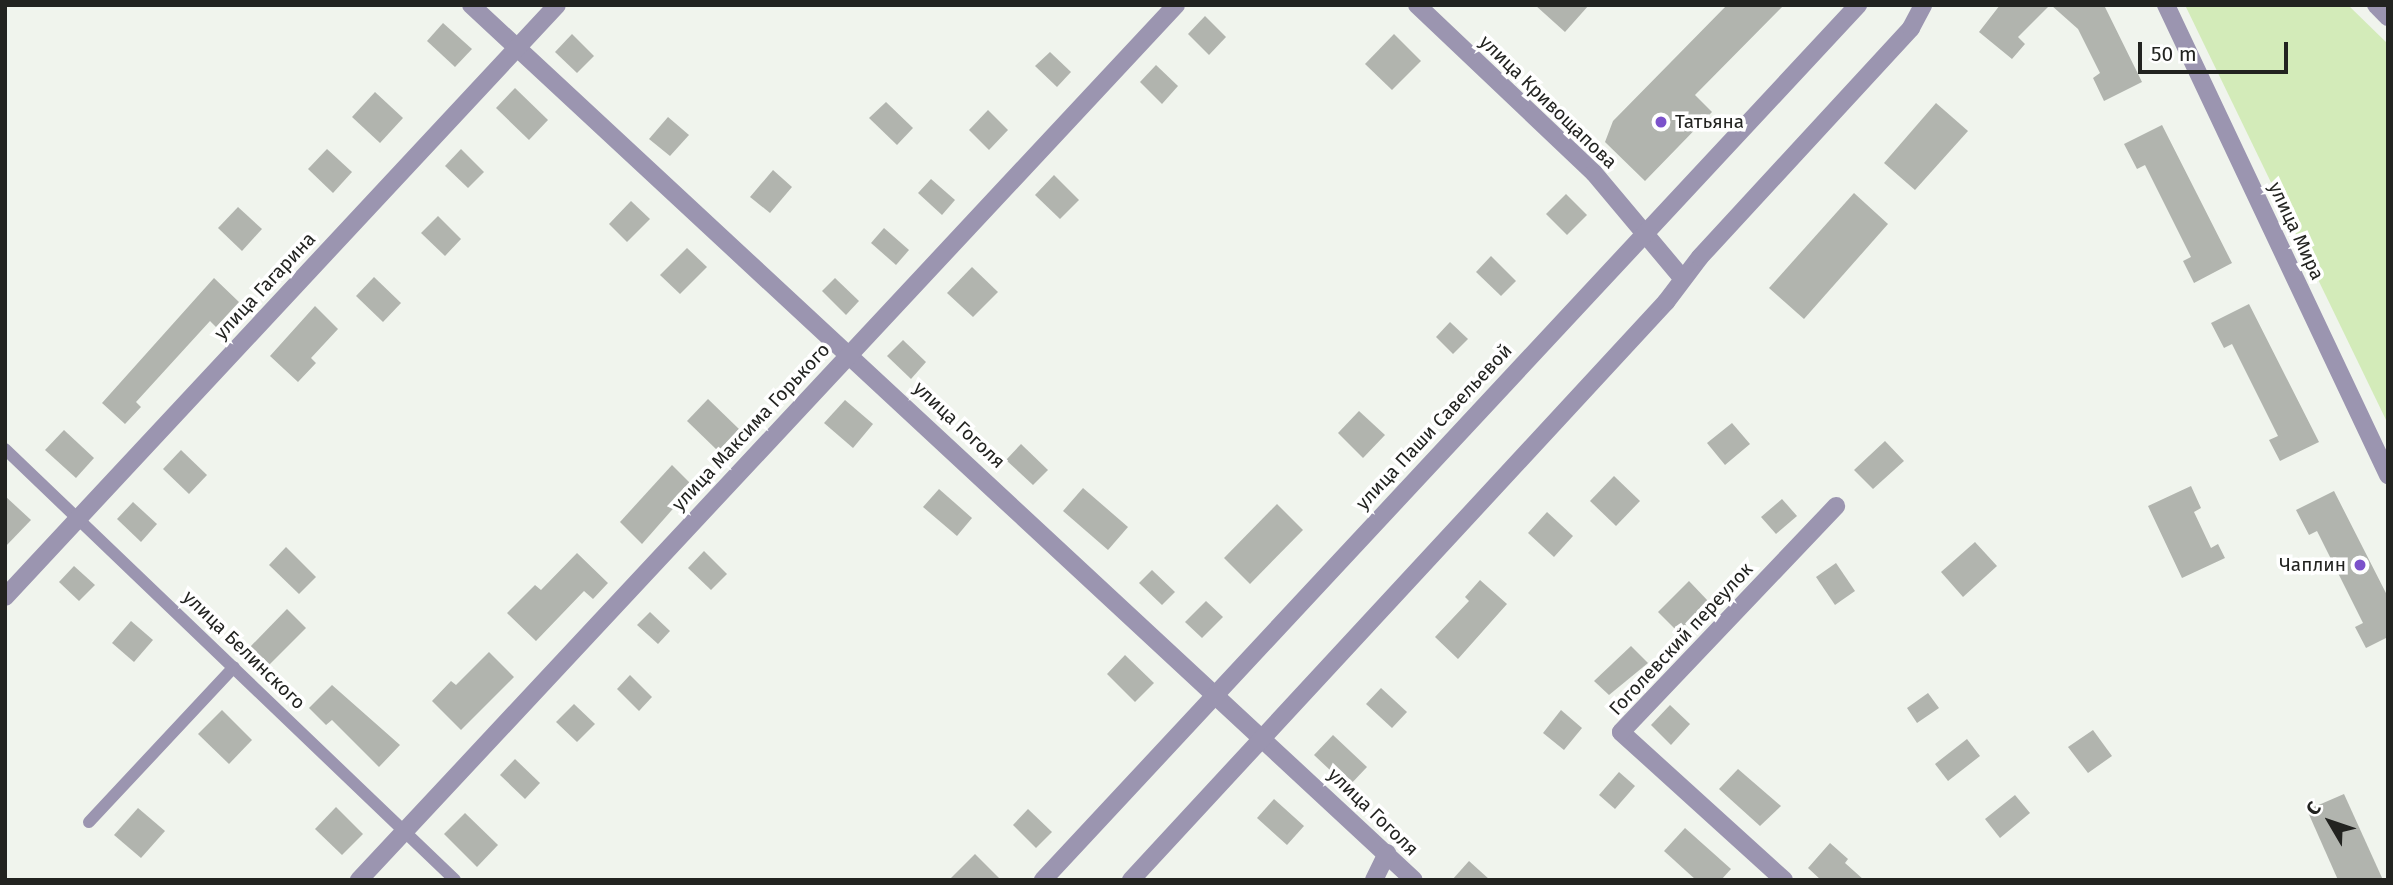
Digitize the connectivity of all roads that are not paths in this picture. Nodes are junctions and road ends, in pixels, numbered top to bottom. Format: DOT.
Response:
graph roads {
  1 [pos="471,5"];
  2 [pos="557,5"];
  3 [pos="1176,5"];
  4 [pos="1418,5"];
  5 [pos="1858,5"];
  6 [pos="1923,5"];
  7 [pos="2166,5"];
  8 [pos="2376,5"];
  9 [pos="2388,17"];
  10 [pos="516,47"];
  11 [pos="1642,234"];
  12 [pos="1683,279"];
  13 [pos="850,353"];
  14 [pos="5,449"];
  15 [pos="2388,475"];
  16 [pos="1836,506"];
  17 [pos="79,517"];
  18 [pos="5,597"];
  19 [pos="234,667"];
  20 [pos="1216,693"];
  21 [pos="1265,737"];
  22 [pos="89,822"];
  23 [pos="404,832"];
  24 [pos="1387,853"];
  25 [pos="359,880"];
  26 [pos="455,880"];
  27 [pos="1044,880"];
  28 [pos="1131,880"];
  29 [pos="1374,880"];
  30 [pos="1414,880"];
  31 [pos="1784,880"];
  1 -- 10 [label="street, улица Гоголя"];
  2 -- 10 [label="street, улица Гагарина"];
  3 -- 13 [label="street, улица Максима Горького"];
  4 -- 11 [label="street, улица Кривощапова"];
  5 -- 11 [label="street, улица Паши Савельевой"];
  6 -- 12 [label="street"];
  7 -- 15 [label="street, улица Мира"];
  8 -- 9 [label="street"];
  10 -- 13 [label="street, улица Гоголя"];
  10 -- 17 [label="street, улица Гагарина"];
  11 -- 12 [label="street, улица Кривощапова"];
  11 -- 20 [label="street, улица Паши Савельевой"];
  12 -- 21 [label="street"];
  13 -- 20 [label="street, улица Гоголя"];
  13 -- 23 [label="street, улица Максима Горького"];
  14 -- 17 [label="lane, улица Белинского"];
  16 -- 31 [label="street, Гоголевский переулок"];
  17 -- 18 [label="street, улица Гагарина"];
  17 -- 19 [label="lane, улица Белинского"];
  19 -- 22 [label="lane"];
  19 -- 23 [label="lane, улица Белинского"];
  20 -- 21 [label="street, улица Гоголя"];
  20 -- 27 [label="street, улица Паши Савельевой"];
  21 -- 24 [label="street, улица Гоголя"];
  21 -- 28 [label="street"];
  23 -- 25 [label="street, улица Максима Горького"];
  23 -- 26 [label="lane, улица Белинского"];
  24 -- 29 [label="street"];
  24 -- 30 [label="street, улица Гоголя"];
}
